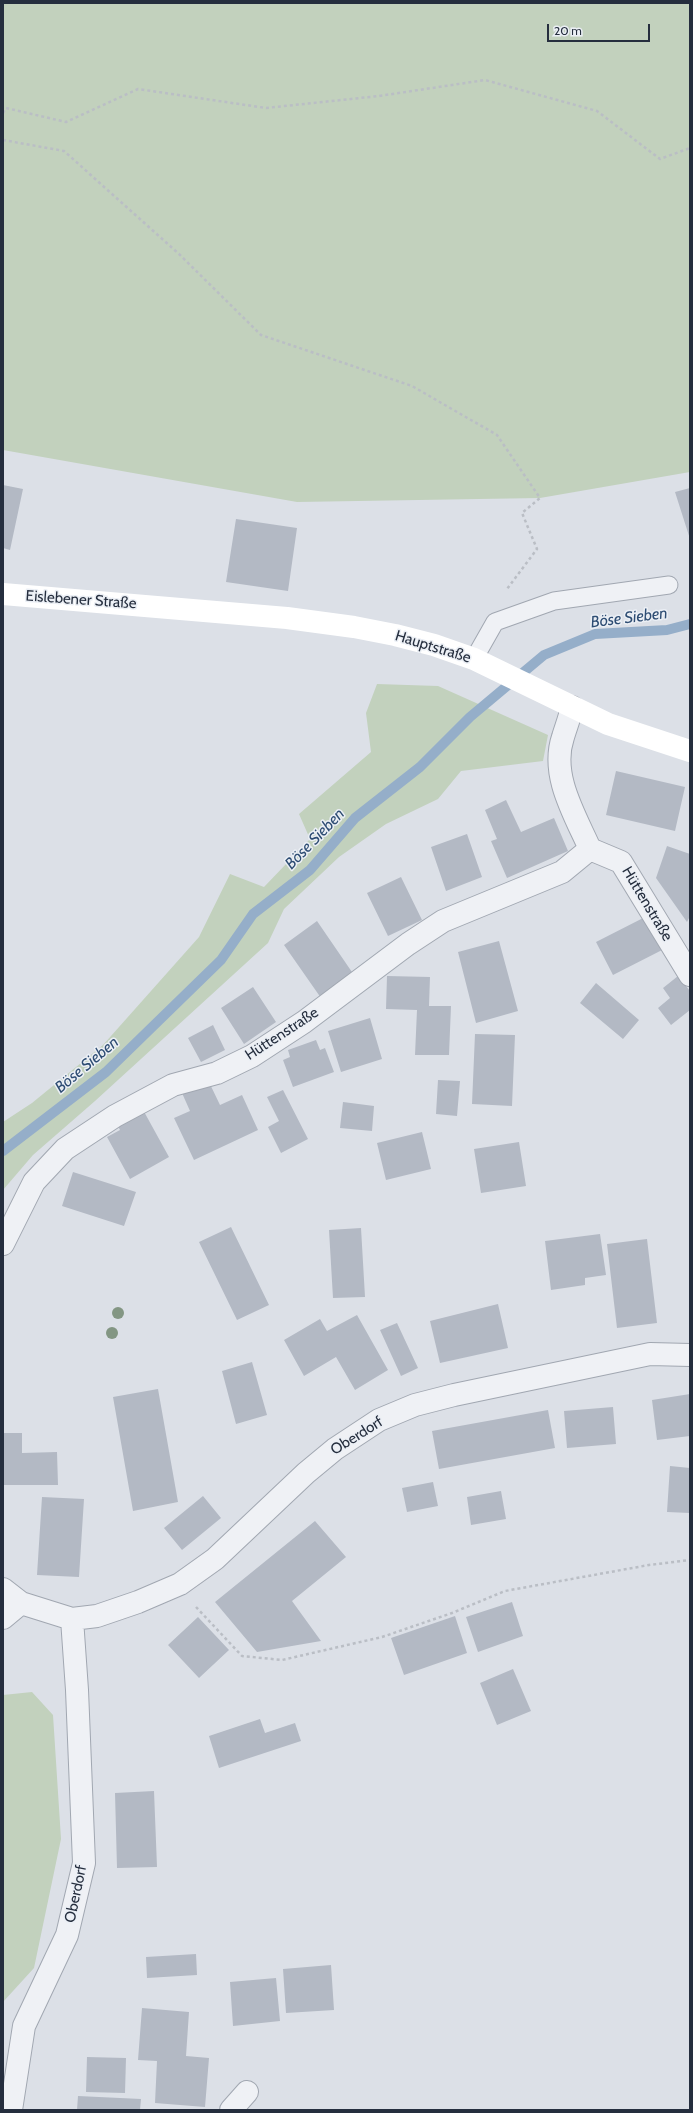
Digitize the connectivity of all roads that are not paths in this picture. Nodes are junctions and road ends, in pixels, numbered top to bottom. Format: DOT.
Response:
graph roads {
  1 [pos="669,585"];
  2 [pos="3,594"];
  3 [pos="159,606"];
  4 [pos="483,663"];
  5 [pos="572,707"];
  6 [pos="690,751"];
  7 [pos="590,849"];
  8 [pos="690,975"];
  9 [pos="3,1244"];
  10 [pos="690,1355"];
  11 [pos="3,1589"];
  12 [pos="21,1603"];
  13 [pos="3,1618"];
  14 [pos="72,1619"];
  15 [pos="24,2026"];
  16 [pos="3,2047"];
  17 [pos="247,2092"];
  18 [pos="11,2110"];
  19 [pos="231,2110"];
  1 -- 4 [label="lane"];
  2 -- 3 [label="main road, Eislebener Straße"];
  3 -- 4 [label="main road, Hauptstraße"];
  4 -- 5 [label="main road, Hauptstraße"];
  5 -- 6 [label="main road, Hauptstraße"];
  5 -- 7 [label="street"];
  7 -- 8 [label="street, Hüttenstraße"];
  7 -- 9 [label="street, Hüttenstraße"];
  10 -- 14 [label="street, Oberdorf"];
  11 -- 12 [label="street, Oberdorf"];
  12 -- 13 [label="street"];
  12 -- 14 [label="street, Oberdorf"];
  14 -- 15 [label="street, Oberdorf"];
  15 -- 16 [label="street"];
  15 -- 18 [label="street, Oberdorf"];
  17 -- 19 [label="street"];
}
